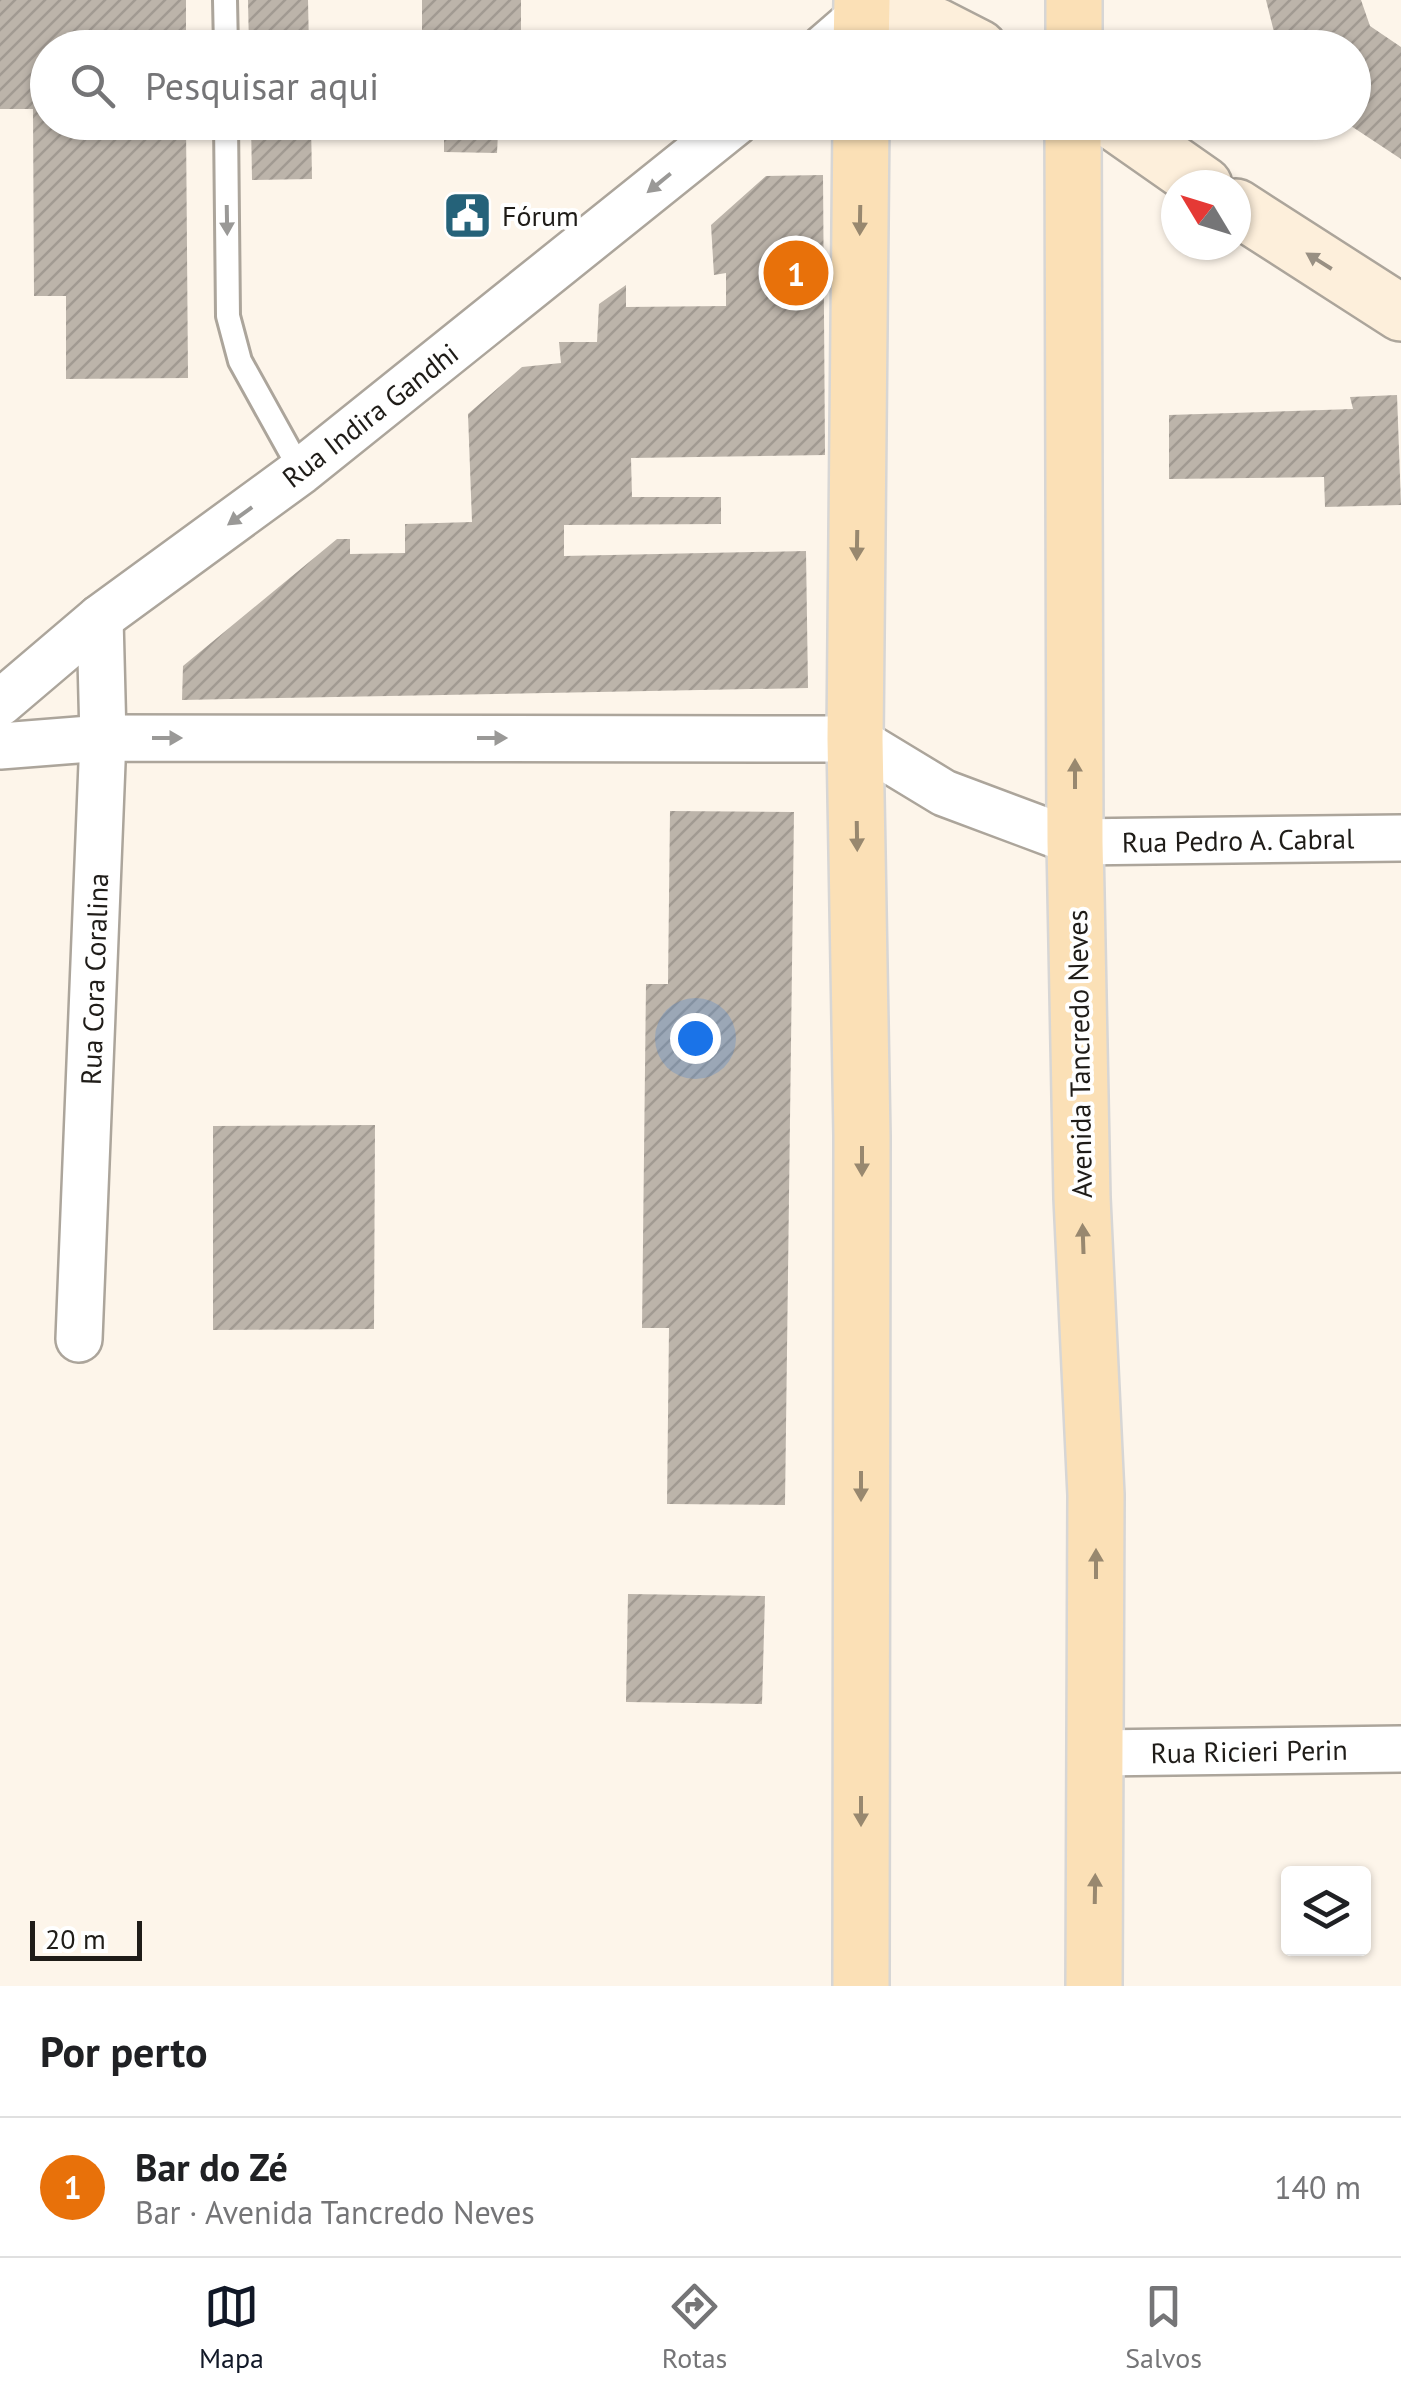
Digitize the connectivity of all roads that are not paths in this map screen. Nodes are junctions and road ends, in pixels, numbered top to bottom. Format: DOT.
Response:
graph roads {
  1 [pos="225,0"];
  2 [pos="1074,0"];
  3 [pos="852,28"];
  4 [pos="226,30"];
  5 [pos="944,30"];
  6 [pos="1074,30"];
  7 [pos="226,140"];
  8 [pos="714,140"];
  9 [pos="861,140"];
  10 [pos="1073,140"];
  11 [pos="1140,140"];
  12 [pos="1183,170"];
  13 [pos="1251,217"];
  14 [pos="1401,313"];
  15 [pos="301,471"];
  16 [pos="100,618"];
  17 [pos="0,703"];
  18 [pos="104,738"];
  19 [pos="855,739"];
  20 [pos="0,746"];
  21 [pos="1401,838"];
  22 [pos="1075,842"];
  23 [pos="80,1339"];
  24 [pos="1401,1749"];
  25 [pos="1096,1753"];
  26 [pos="862,1986"];
  27 [pos="1094,1986"];
  1 -- 4 [label="lane"];
  2 -- 6 [label="main road"];
  3 -- 5 [label="street"];
  7 -- 15 [label="lane, one-way"];
  8 -- 15 [label="street, Rua Indira Gandhi, one-way"];
  9 -- 19 [label="main road, one-way"];
  22 -- 10 [label="main road, Avenida Tancredo Neves, one-way"];
  11 -- 12 [label="street"];
  14 -- 13 [label="street, one-way"];
  15 -- 16 [label="street, Rua Indira Gandhi, one-way"];
  16 -- 17 [label="street, Rua Indira Gandhi"];
  16 -- 18 [label="street, Rua Cora Coralina"];
  18 -- 19 [label="street, one-way"];
  18 -- 20 [label="street"];
  18 -- 23 [label="street, Rua Cora Coralina"];
  19 -- 22 [label="street"];
  19 -- 26 [label="main road, one-way"];
  21 -- 22 [label="street, Rua Pedro A. Cabral"];
  25 -- 22 [label="main road, Avenida Tancredo Neves, one-way"];
  24 -- 25 [label="street, Rua Ricieri Perin"];
  27 -- 25 [label="main road, Avenida Tancredo Neves, one-way"];
}
